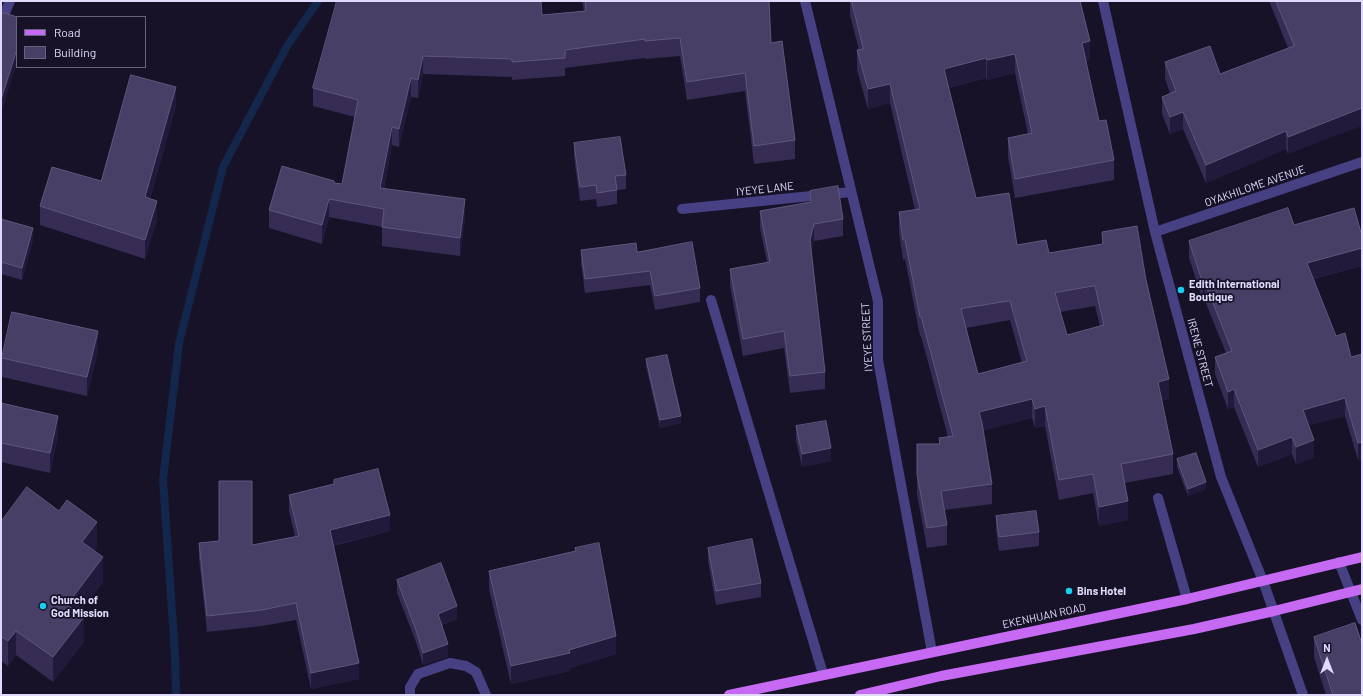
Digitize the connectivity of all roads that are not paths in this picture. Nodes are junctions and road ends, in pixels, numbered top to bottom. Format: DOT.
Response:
graph roads {
  1 [pos="10,1"];
  2 [pos="805,1"];
  3 [pos="1103,1"];
  4 [pos="1,22"];
  5 [pos="1362,162"];
  6 [pos="851,192"];
  7 [pos="682,209"];
  8 [pos="1155,232"];
  9 [pos="711,300"];
  10 [pos="1158,498"];
  11 [pos="1362,557"];
  12 [pos="1339,562"];
  13 [pos="1263,581"];
  14 [pos="1362,589"];
  15 [pos="1350,591"];
  16 [pos="1187,599"];
  17 [pos="1274,611"];
  18 [pos="1362,620"];
  19 [pos="932,652"];
  20 [pos="823,674"];
  21 [pos="410,695"];
  22 [pos="486,695"];
  23 [pos="729,695"];
  24 [pos="860,695"];
  25 [pos="1303,695"];
  1 -- 4 [label="street"];
  2 -- 6 [label="street, IYEYE STREET"];
  3 -- 8 [label="street, IRENE STREET"];
  5 -- 8 [label="street, OYAKHILOME AVENUE"];
  6 -- 7 [label="street, IYEYE LANE"];
  6 -- 19 [label="street, IYEYE STREET"];
  8 -- 13 [label="street, IRENE STREET"];
  9 -- 20 [label="street"];
  10 -- 16 [label="street"];
  11 -- 12 [label="main road, EKENHUAN ROAD"];
  12 -- 13 [label="main road, EKENHUAN ROAD"];
  12 -- 15 [label="street"];
  13 -- 16 [label="main road, EKENHUAN ROAD"];
  13 -- 17 [label="street, IRENE STREET"];
  14 -- 15 [label="main road"];
  15 -- 17 [label="main road"];
  15 -- 18 [label="street"];
  16 -- 19 [label="main road, EKENHUAN ROAD"];
  17 -- 24 [label="main road"];
  17 -- 25 [label="street, IRENE STREET"];
  19 -- 20 [label="main road, EKENHUAN ROAD"];
  20 -- 23 [label="main road, EKENHUAN ROAD"];
  21 -- 22 [label="street"];
}
